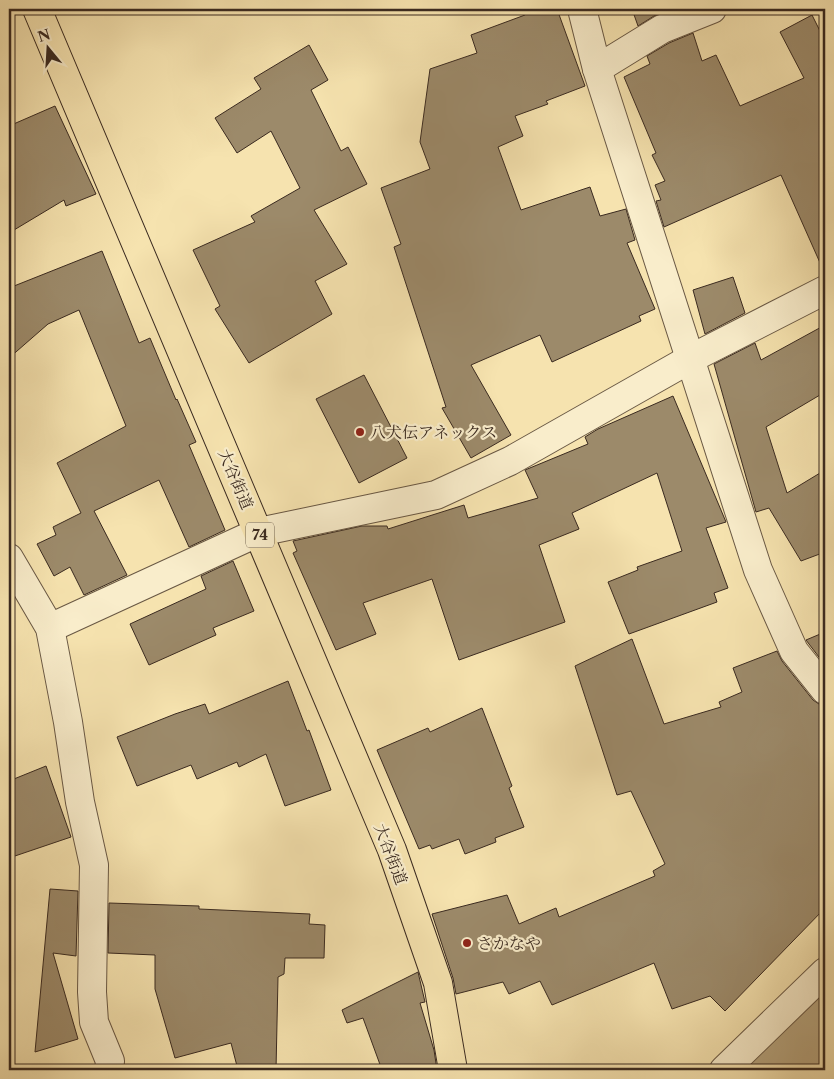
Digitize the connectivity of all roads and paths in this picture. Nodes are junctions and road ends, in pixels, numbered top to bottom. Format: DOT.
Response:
graph roads {
  1 [pos="37,9"];
  2 [pos="582,9"];
  3 [pos="712,9"];
  4 [pos="597,69"];
  5 [pos="825,290"];
  6 [pos="690,359"];
  7 [pos="259,532"];
  8 [pos="9,558"];
  9 [pos="50,628"];
  10 [pos="825,690"];
  11 [pos="825,972"];
  12 [pos="109,1070"];
  13 [pos="453,1070"];
  14 [pos="724,1070"];
  1 -- 7 [label="main road, 大谷街道 / 74"];
  2 -- 4 [label="street"];
  3 -- 4 [label="street"];
  4 -- 6 [label="street"];
  5 -- 6 [label="street"];
  6 -- 7 [label="street"];
  6 -- 10 [label="street"];
  7 -- 9 [label="street"];
  7 -- 13 [label="main road, 大谷街道 / 74"];
  8 -- 9 [label="street"];
  9 -- 12 [label="street"];
  11 -- 14 [label="street"];
}
